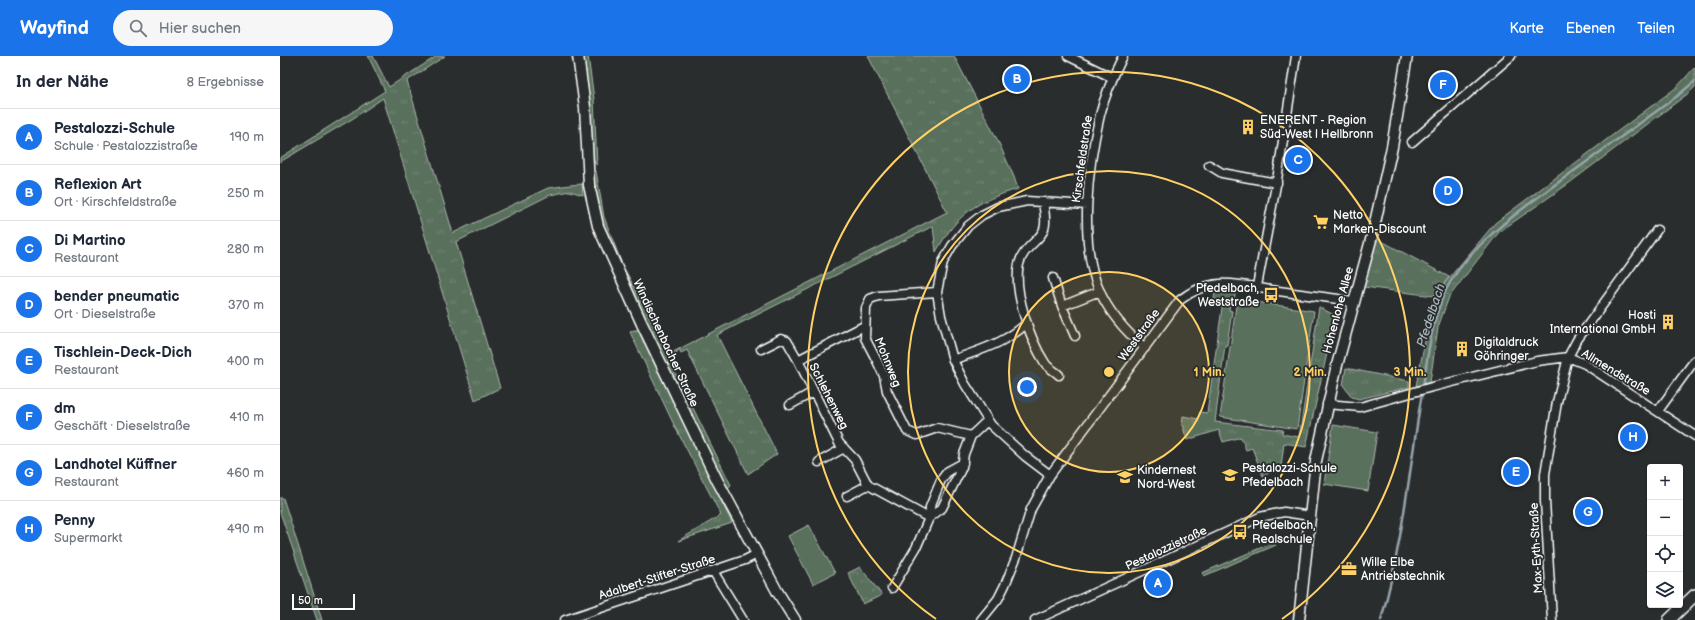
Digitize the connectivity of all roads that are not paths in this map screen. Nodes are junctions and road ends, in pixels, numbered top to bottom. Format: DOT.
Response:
graph roads {
  1 [pos="578,56"];
  2 [pos="1068,56"];
  3 [pos="1124,56"];
  4 [pos="1296,56"];
  5 [pos="1408,56"];
  6 [pos="1508,57"];
  7 [pos="1113,78"];
  8 [pos="1412,142"];
  9 [pos="1209,165"];
  10 [pos="1277,183"];
  11 [pos="1044,202"];
  12 [pos="1087,205"];
  13 [pos="1657,230"];
  14 [pos="1053,278"];
  15 [pos="1257,286"];
  16 [pos="1100,291"];
  17 [pos="937,292"];
  18 [pos="1354,303"];
  19 [pos="1062,306"];
  20 [pos="1026,323"];
  21 [pos="864,326"];
  22 [pos="1075,336"];
  23 [pos="1145,348"];
  24 [pos="761,349"];
  25 [pos="1568,357"];
  26 [pos="798,360"];
  27 [pos="953,360"];
  28 [pos="1695,360"];
  29 [pos="1059,375"];
  30 [pos="814,392"];
  31 [pos="1327,404"];
  32 [pos="790,405"];
  33 [pos="1658,411"];
  34 [pos="988,420"];
  35 [pos="972,436"];
  36 [pos="1695,436"];
  37 [pos="844,448"];
  38 [pos="819,462"];
  39 [pos="963,463"];
  40 [pos="1050,475"];
  41 [pos="868,485"];
  42 [pos="847,496"];
  43 [pos="1310,516"];
  44 [pos="929,518"];
  45 [pos="757,554"];
  46 [pos="713,571"];
  47 [pos="892,588"];
  48 [pos="1695,595"];
  49 [pos="565,620"];
  50 [pos="743,620"];
  51 [pos="795,620"];
  52 [pos="981,620"];
  53 [pos="1035,620"];
  54 [pos="1299,620"];
  55 [pos="1552,620"];
  56 [pos="1669,620"];
  1 -- 45 [label="street, Windischenbacher Straße"];
  2 -- 7 [label="street"];
  3 -- 7 [label="street, Kirschfeldstraße"];
  4 -- 10 [label="street"];
  5 -- 18 [label="street, Hohenlohe Allee"];
  6 -- 8 [label="street"];
  7 -- 12 [label="street, Kirschfeldstraße"];
  9 -- 10 [label="street"];
  10 -- 15 [label="street"];
  11 -- 12 [label="street"];
  11 -- 17 [label="street"];
  11 -- 20 [label="street"];
  12 -- 16 [label="street, Kirschfeldstraße"];
  13 -- 25 [label="street, Max-Eyth-Straße"];
  14 -- 19 [label="street"];
  15 -- 18 [label="street, Weststraße"];
  15 -- 23 [label="street, Weststraße"];
  16 -- 19 [label="street"];
  16 -- 23 [label="street, Kirschfeldstraße"];
  17 -- 21 [label="street, Mohnweg"];
  17 -- 27 [label="street"];
  18 -- 31 [label="street, Hohenlohe Allee"];
  19 -- 22 [label="street"];
  20 -- 27 [label="street"];
  20 -- 29 [label="street"];
  21 -- 26 [label="street, Schlehenweg"];
  21 -- 35 [label="street, Mohnweg"];
  23 -- 40 [label="street, Weststraße"];
  24 -- 26 [label="street"];
  25 -- 31 [label="street, Allmendstraße"];
  25 -- 33 [label="street, Allmendstraße"];
  25 -- 55 [label="street, Max-Eyth-Straße"];
  26 -- 30 [label="street, Schlehenweg"];
  27 -- 34 [label="street"];
  28 -- 33 [label="street, Allmendstraße"];
  30 -- 32 [label="street"];
  30 -- 37 [label="street, Schlehenweg"];
  31 -- 43 [label="street, Hohenlohe Allee"];
  33 -- 36 [label="street, Allmendstraße"];
  34 -- 35 [label="street"];
  34 -- 40 [label="street"];
  35 -- 39 [label="street"];
  37 -- 38 [label="street"];
  37 -- 41 [label="street, Schlehenweg"];
  39 -- 44 [label="street"];
  39 -- 44 [label="street"];
  40 -- 52 [label="street, Weststraße"];
  41 -- 42 [label="street"];
  41 -- 44 [label="street"];
  43 -- 53 [label="street, Pestalozzistraße"];
  43 -- 54 [label="street, Hohenlohe Allee"];
  44 -- 47 [label="street"];
  45 -- 46 [label="street, Adalbert-Stifter-Straße"];
  45 -- 51 [label="street, Windischenbacher Straße"];
  46 -- 49 [label="street, Adalbert-Stifter-Straße"];
  46 -- 50 [label="street"];
  48 -- 56 [label="main road"];
}
